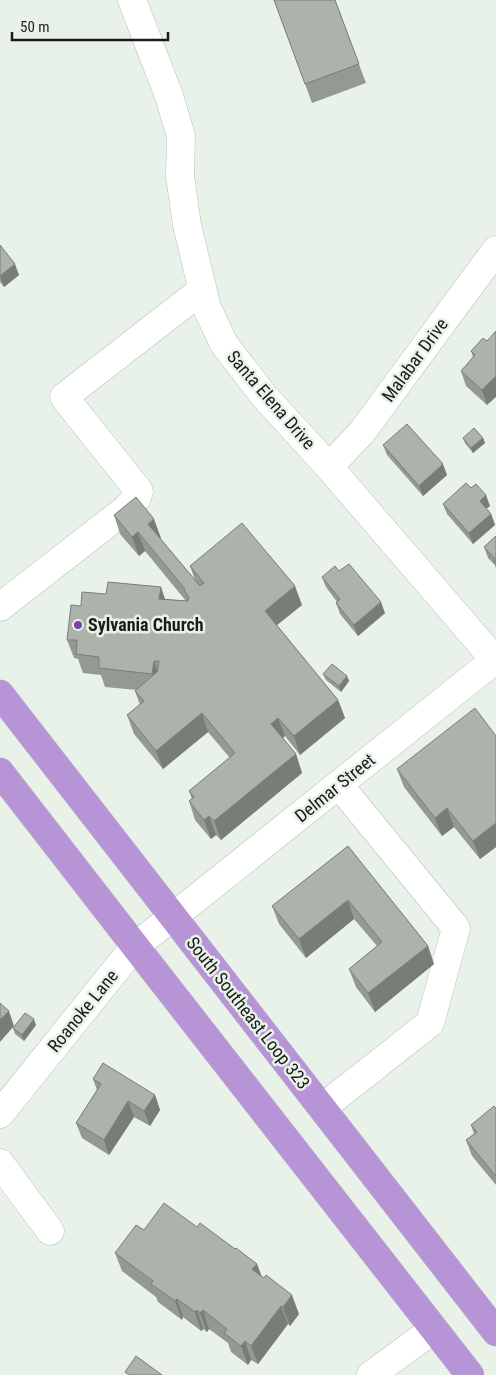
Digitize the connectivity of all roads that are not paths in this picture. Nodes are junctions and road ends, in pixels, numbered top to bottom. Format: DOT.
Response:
graph roads {
  1 [pos="132,0"];
  2 [pos="496,250"];
  3 [pos="202,290"];
  4 [pos="329,467"];
  5 [pos="0,607"];
  6 [pos="496,660"];
  7 [pos="0,694"];
  8 [pos="0,772"];
  9 [pos="339,784"];
  10 [pos="174,916"];
  11 [pos="134,946"];
  12 [pos="322,1108"];
  13 [pos="0,1114"];
  14 [pos="0,1163"];
  15 [pos="50,1231"];
  16 [pos="434,1329"];
  17 [pos="496,1332"];
  18 [pos="371,1375"];
  19 [pos="470,1375"];
  1 -- 3 [label="street, Santa Elena Drive"];
  2 -- 4 [label="street, Malabar Drive"];
  3 -- 4 [label="street, Santa Elena Drive"];
  3 -- 5 [label="street"];
  4 -- 6 [label="street, Santa Elena Drive"];
  6 -- 9 [label="street, Delmar Street"];
  7 -- 10 [label="highway, South Southeast Loop 323"];
  8 -- 11 [label="highway"];
  9 -- 10 [label="street, Delmar Street"];
  9 -- 12 [label="street"];
  10 -- 11 [label="street, Roanoke Lane"];
  10 -- 12 [label="highway, South Southeast Loop 323"];
  11 -- 13 [label="street, Roanoke Lane"];
  11 -- 16 [label="highway"];
  12 -- 17 [label="highway, South Southeast Loop 323"];
  14 -- 15 [label="street"];
  16 -- 18 [label="street"];
  16 -- 19 [label="highway"];
}
